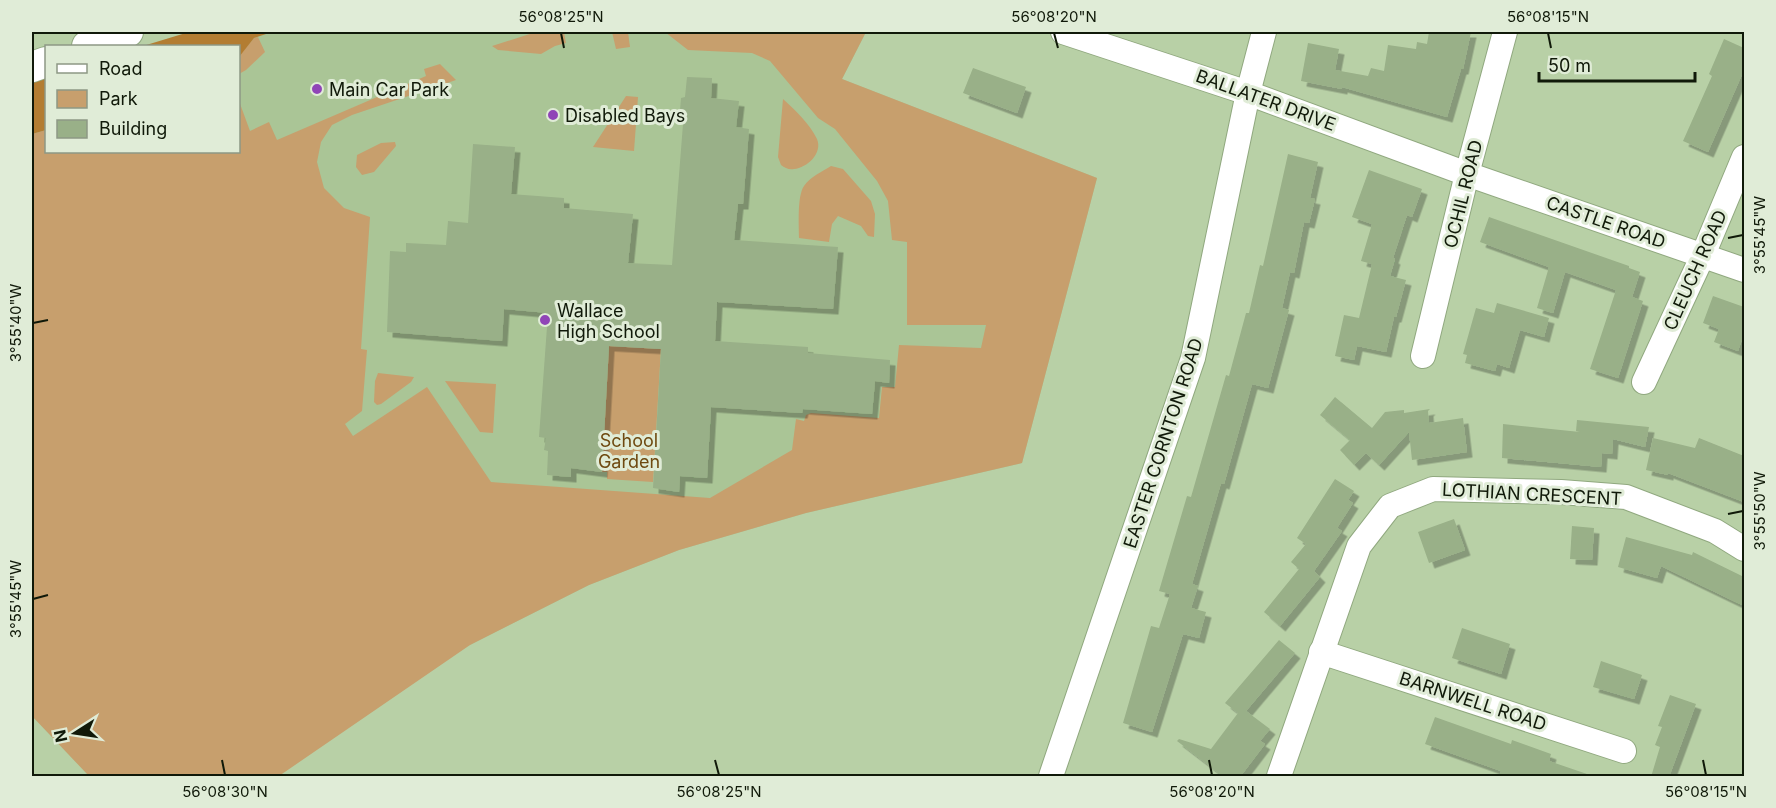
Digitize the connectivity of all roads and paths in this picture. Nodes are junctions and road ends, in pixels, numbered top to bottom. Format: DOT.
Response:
graph roads {
  1 [pos="128,32"];
  2 [pos="1063,32"];
  3 [pos="1264,32"];
  4 [pos="1505,32"];
  5 [pos="90,45"];
  6 [pos="1248,93"];
  7 [pos="1744,157"];
  8 [pos="1467,174"];
  9 [pos="1703,255"];
  10 [pos="1744,270"];
  11 [pos="1423,356"];
  12 [pos="1644,382"];
  13 [pos="1744,549"];
  14 [pos="1321,652"];
  15 [pos="1624,751"];
  16 [pos="1051,777"];
  17 [pos="1279,777"];
  1 -- 5 [label="main road"];
  2 -- 6 [label="street, BALLATER DRIVE"];
  3 -- 6 [label="street, EASTER CORNTON ROAD"];
  4 -- 8 [label="street, OCHIL ROAD"];
  6 -- 8 [label="street, BALLATER DRIVE"];
  6 -- 16 [label="street, EASTER CORNTON ROAD"];
  7 -- 9 [label="street, CLEUCH ROAD"];
  8 -- 9 [label="street, CASTLE ROAD"];
  8 -- 11 [label="street, OCHIL ROAD"];
  9 -- 10 [label="street, CASTLE ROAD"];
  9 -- 12 [label="street, CLEUCH ROAD"];
  13 -- 14 [label="street, LOTHIAN CRESCENT"];
  14 -- 15 [label="street, BARNWELL ROAD"];
  14 -- 17 [label="street, LOTHIAN CRESCENT"];
}
